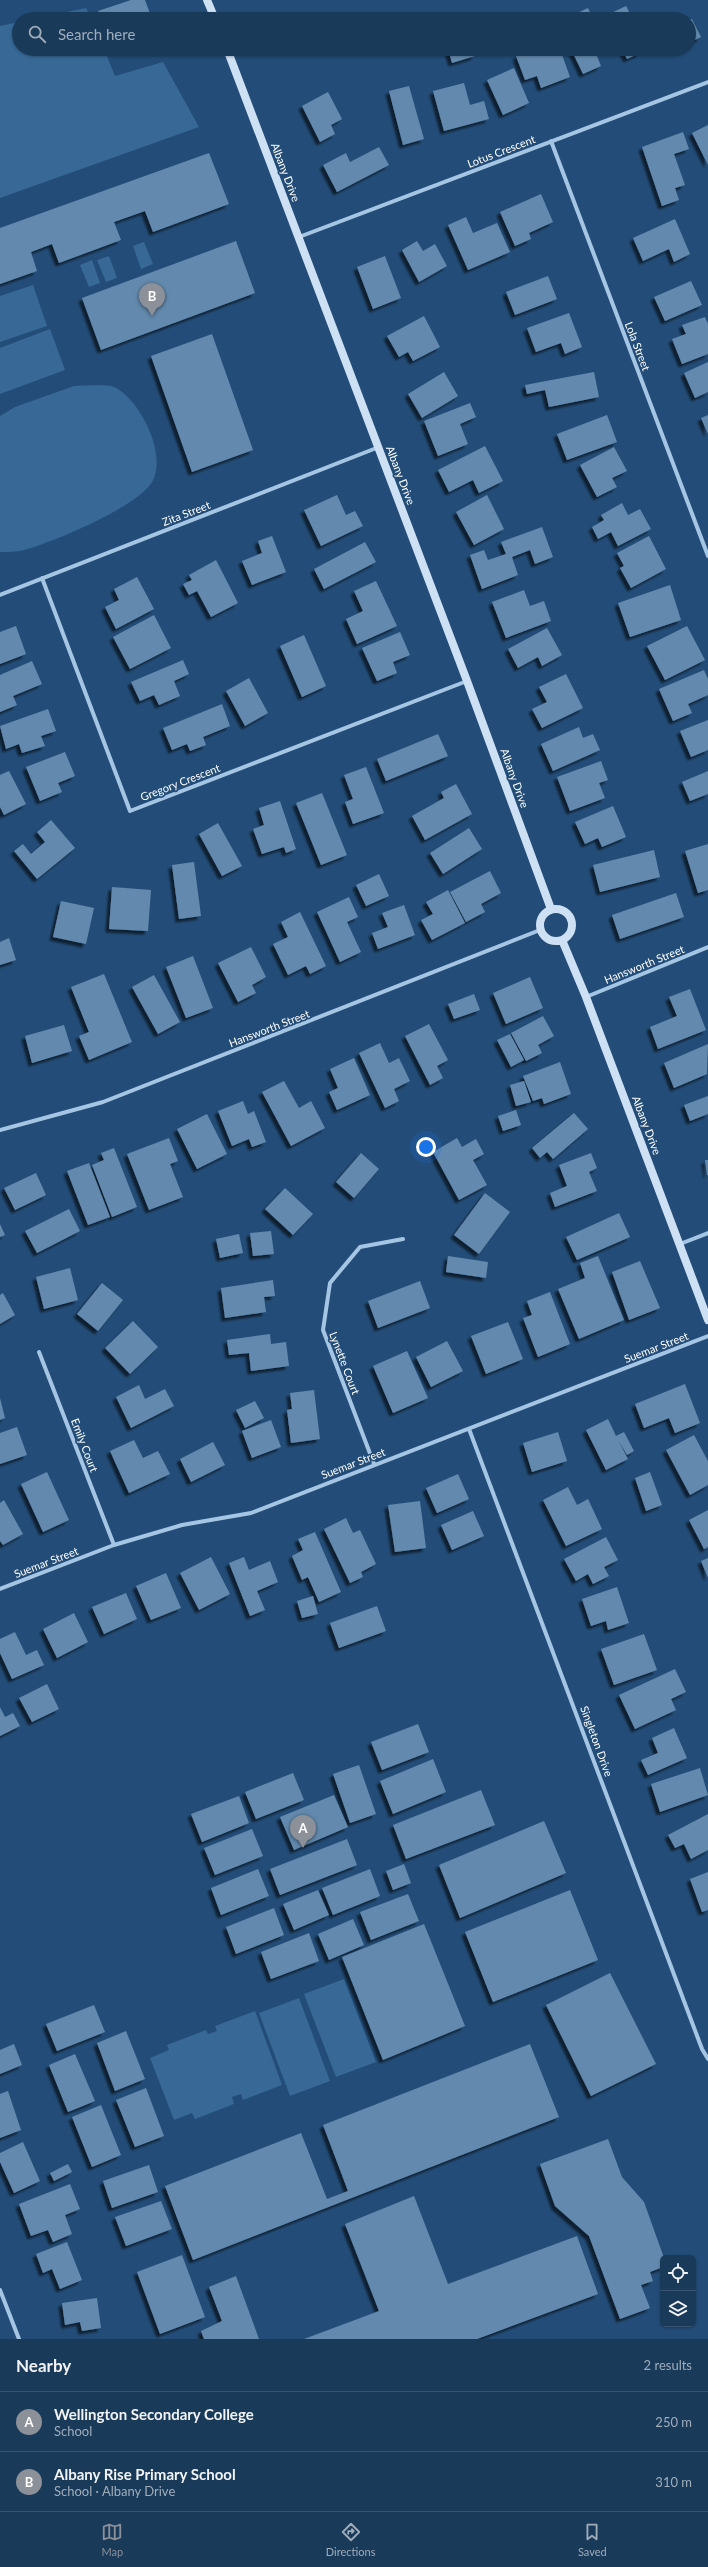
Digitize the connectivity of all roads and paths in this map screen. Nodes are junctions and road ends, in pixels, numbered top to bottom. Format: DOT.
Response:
graph roads {
  1 [pos="208,0"];
  2 [pos="212,12"];
  3 [pos="230,56"];
  4 [pos="708,82"];
  5 [pos="552,141"];
  6 [pos="299,237"];
  7 [pos="379,447"];
  8 [pos="708,556"];
  9 [pos="42,578"];
  10 [pos="0,595"];
  11 [pos="468,681"];
  12 [pos="551,909"];
  13 [pos="540,930"];
  14 [pos="562,940"];
  15 [pos="708,947"];
  16 [pos="586,997"];
  17 [pos="0,1130"];
  18 [pos="708,1233"];
  19 [pos="403,1239"];
  20 [pos="680,1244"];
  21 [pos="708,1320"];
  22 [pos="708,1336"];
  23 [pos="39,1352"];
  24 [pos="469,1429"];
  25 [pos="374,1464"];
  26 [pos="114,1545"];
  27 [pos="0,1589"];
  28 [pos="708,2059"];
  29 [pos="0,2290"];
  30 [pos="19,2339"];
  1 -- 2 [label="street"];
  3 -- 6 [label="street, Albany Drive"];
  4 -- 5 [label="street, Lotus Crescent"];
  5 -- 6 [label="street, Lotus Crescent"];
  5 -- 8 [label="street, Lola Street"];
  6 -- 7 [label="street, Albany Drive"];
  7 -- 9 [label="street, Zita Street"];
  7 -- 11 [label="street, Albany Drive"];
  9 -- 10 [label="street, Zita Street"];
  9 -- 11 [label="street, Gregory Crescent"];
  11 -- 12 [label="street, Albany Drive"];
  12 -- 13 [label="street"];
  12 -- 14 [label="street"];
  13 -- 14 [label="street"];
  13 -- 17 [label="street, Hansworth Street"];
  14 -- 16 [label="street, Albany Drive"];
  15 -- 16 [label="street, Hansworth Street"];
  16 -- 20 [label="street, Albany Drive"];
  18 -- 20 [label="street"];
  19 -- 25 [label="street, Lynette Court"];
  20 -- 21 [label="street, Albany Drive"];
  22 -- 24 [label="street, Suemar Street"];
  23 -- 26 [label="street, Emily Court"];
  24 -- 25 [label="street, Suemar Street"];
  24 -- 28 [label="street, Singleton Drive"];
  25 -- 26 [label="street, Suemar Street"];
  26 -- 27 [label="street, Suemar Street"];
  29 -- 30 [label="street"];
}
